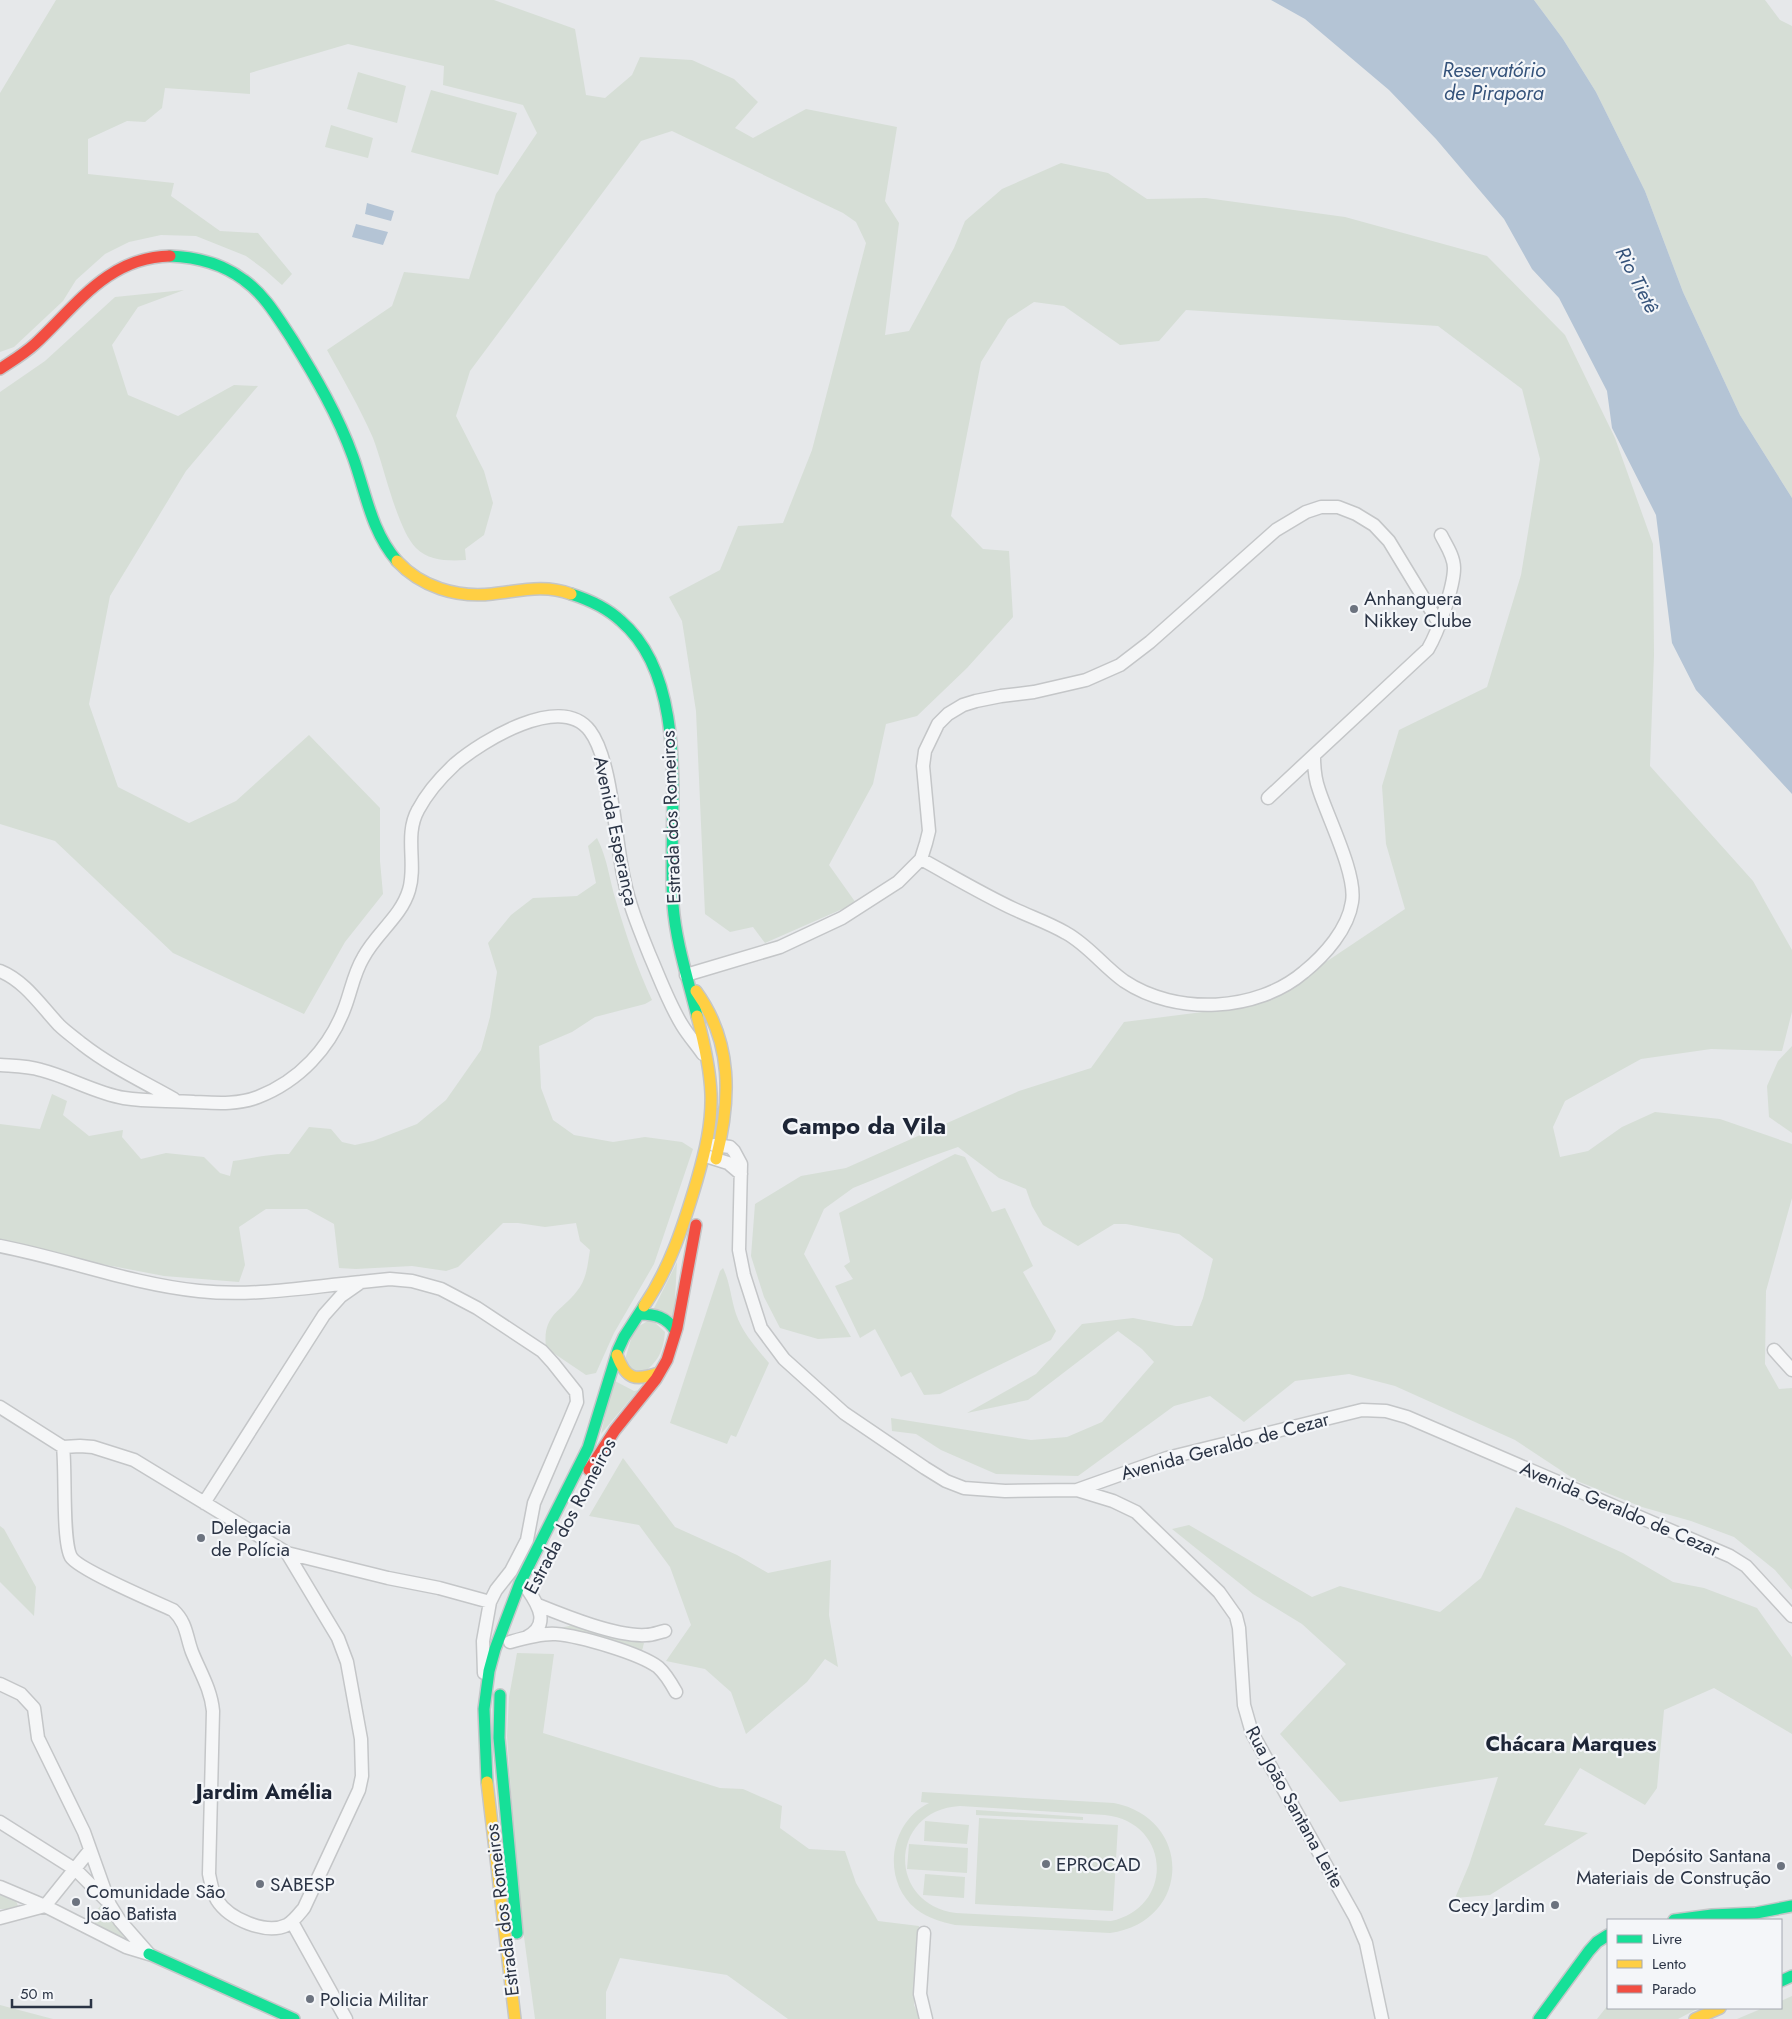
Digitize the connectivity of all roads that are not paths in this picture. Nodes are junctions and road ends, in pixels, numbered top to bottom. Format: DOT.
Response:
graph roads {
  1 [pos="0,369"];
  2 [pos="1441,535"];
  3 [pos="1440,626"];
  4 [pos="1314,757"];
  5 [pos="1268,798"];
  6 [pos="921,859"];
  7 [pos="0,971"];
  8 [pos="687,978"];
  9 [pos="708,1060"];
  10 [pos="0,1065"];
  11 [pos="726,1081"];
  12 [pos="176,1100"];
  13 [pos="720,1145"];
  14 [pos="710,1157"];
  15 [pos="741,1174"];
  16 [pos="700,1212"];
  17 [pos="0,1246"];
  18 [pos="361,1282"];
  19 [pos="640,1314"];
  20 [pos="675,1330"];
  21 [pos="1774,1350"];
  22 [pos="617,1355"];
  23 [pos="1792,1370"];
  24 [pos="659,1372"];
  25 [pos="0,1408"];
  26 [pos="63,1447"];
  27 [pos="1077,1490"];
  28 [pos="204,1503"];
  29 [pos="545,1532"];
  30 [pos="527,1540"];
  31 [pos="287,1553"];
  32 [pos="528,1590"];
  33 [pos="490,1602"];
  34 [pos="538,1605"];
  35 [pos="1792,1616"];
  36 [pos="665,1630"];
  37 [pos="527,1637"];
  38 [pos="510,1642"];
  39 [pos="506,1657"];
  40 [pos="501,1683"];
  41 [pos="0,1684"];
  42 [pos="486,1688"];
  43 [pos="676,1692"];
  44 [pos="0,1822"];
  45 [pos="90,1850"];
  46 [pos="74,1869"];
  47 [pos="0,1887"];
  48 [pos="110,1905"];
  49 [pos="45,1906"];
  50 [pos="1792,1906"];
  51 [pos="0,1918"];
  52 [pos="1682,1919"];
  53 [pos="292,1922"];
  54 [pos="924,1933"];
  55 [pos="1607,1937"];
  56 [pos="149,1954"];
  57 [pos="1718,2009"];
  58 [pos="294,2019"];
  59 [pos="346,2019"];
  60 [pos="515,2019"];
  61 [pos="526,2019"];
  62 [pos="926,2019"];
  63 [pos="1382,2019"];
  64 [pos="1539,2019"];
  65 [pos="1695,2019"];
  1 -- 8 [label="main road, Estrada dos Romeiros"];
  2 -- 3 [label="street"];
  3 -- 4 [label="street"];
  3 -- 6 [label="street"];
  4 -- 5 [label="street"];
  4 -- 6 [label="street"];
  6 -- 8 [label="street"];
  7 -- 12 [label="street"];
  8 -- 9 [label="main road, Estrada dos Romeiros"];
  8 -- 11 [label="main road, Estrada dos Romeiros"];
  9 -- 11 [label="street, Avenida Esperança"];
  9 -- 12 [label="street, Avenida Esperança"];
  9 -- 14 [label="main road, Estrada dos Romeiros"];
  10 -- 12 [label="street, Avenida Esperança"];
  11 -- 13 [label="main road, Estrada dos Romeiros"];
  13 -- 14 [label="street"];
  13 -- 15 [label="street"];
  14 -- 15 [label="street"];
  14 -- 19 [label="main road, Estrada dos Romeiros"];
  15 -- 27 [label="street, Avenida Geraldo de Cezar"];
  16 -- 20 [label="main road, Estrada dos Romeiros"];
  17 -- 18 [label="street"];
  18 -- 28 [label="street"];
  18 -- 30 [label="street"];
  19 -- 20 [label="main road"];
  19 -- 22 [label="main road, Estrada dos Romeiros"];
  20 -- 24 [label="main road, Estrada dos Romeiros"];
  21 -- 23 [label="street"];
  22 -- 24 [label="main road"];
  22 -- 29 [label="main road, Estrada dos Romeiros"];
  24 -- 32 [label="main road, Estrada dos Romeiros"];
  25 -- 26 [label="street"];
  26 -- 28 [label="street"];
  26 -- 53 [label="street"];
  27 -- 35 [label="street, Avenida Geraldo de Cezar"];
  27 -- 63 [label="street, Rua João Santana Leite"];
  28 -- 31 [label="street"];
  29 -- 30 [label="street"];
  29 -- 42 [label="main road, Estrada dos Romeiros"];
  30 -- 33 [label="street"];
  31 -- 33 [label="street"];
  31 -- 53 [label="street"];
  32 -- 34 [label="street"];
  32 -- 38 [label="main road, Estrada dos Romeiros"];
  33 -- 42 [label="street"];
  34 -- 36 [label="street"];
  34 -- 37 [label="street"];
  37 -- 38 [label="street"];
  37 -- 43 [label="street"];
  38 -- 39 [label="main road, Estrada dos Romeiros"];
  40 -- 61 [label="main road, Estrada dos Romeiros"];
  41 -- 45 [label="street"];
  42 -- 60 [label="main road, Estrada dos Romeiros"];
  44 -- 46 [label="street"];
  45 -- 46 [label="street"];
  45 -- 48 [label="street"];
  46 -- 48 [label="street"];
  46 -- 49 [label="street"];
  47 -- 49 [label="street"];
  48 -- 56 [label="street"];
  49 -- 51 [label="street"];
  49 -- 56 [label="street"];
  50 -- 52 [label="main road"];
  53 -- 59 [label="street"];
  54 -- 62 [label="street"];
  55 -- 64 [label="main road"];
  56 -- 58 [label="main road"];
  57 -- 65 [label="main road"];
}
